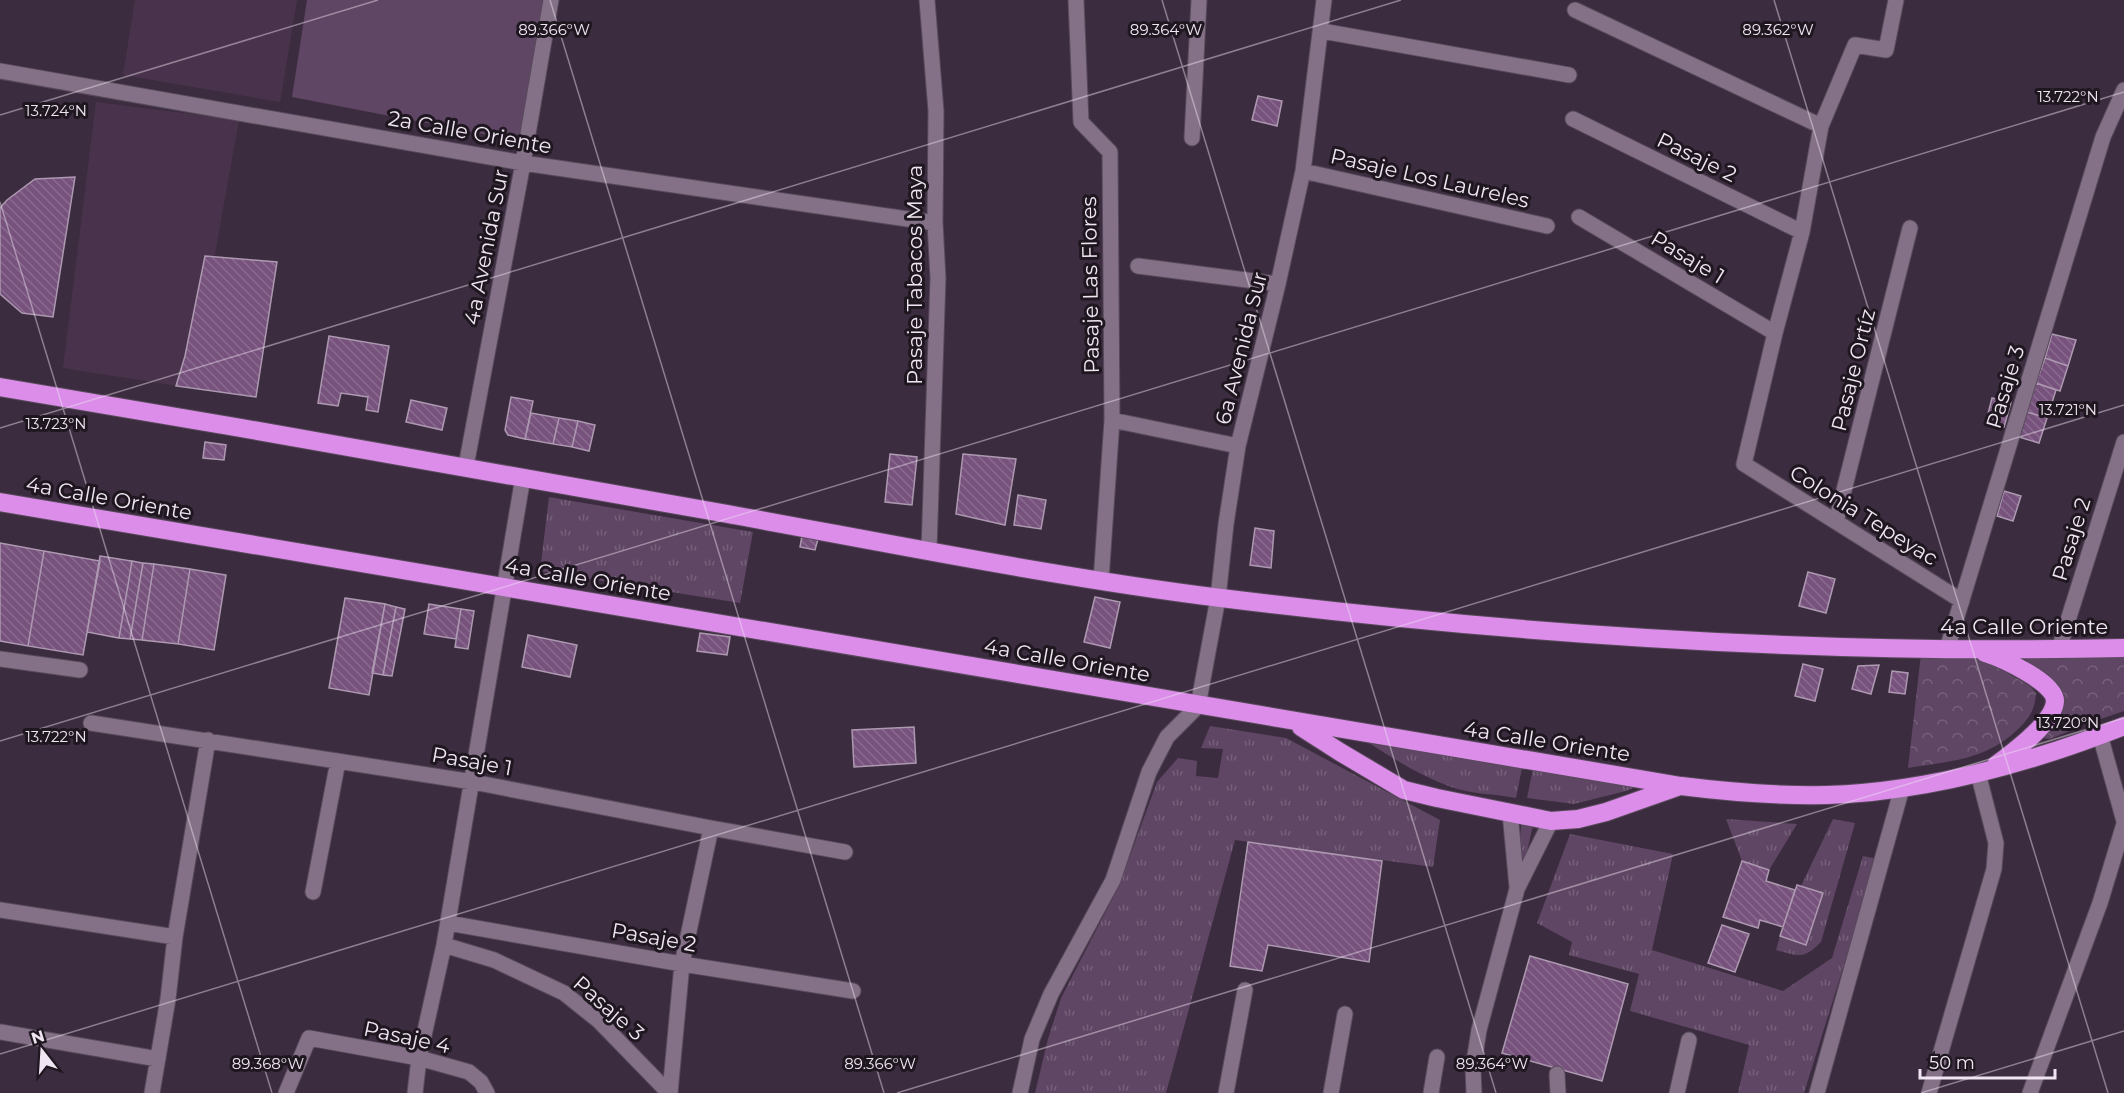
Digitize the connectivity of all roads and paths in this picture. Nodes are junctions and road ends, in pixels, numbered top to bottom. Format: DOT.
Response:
graph roads {
  1 [pos="551,0"];
  2 [pos="927,0"];
  3 [pos="1076,0"];
  4 [pos="1199,0"];
  5 [pos="1324,0"];
  6 [pos="1896,0"];
  7 [pos="1575,10"];
  8 [pos="1322,31"];
  9 [pos="0,70"];
  10 [pos="1569,75"];
  11 [pos="2124,90"];
  12 [pos="1573,119"];
  13 [pos="1821,126"];
  14 [pos="1192,138"];
  15 [pos="523,163"];
  16 [pos="1303,171"];
  17 [pos="1579,217"];
  18 [pos="935,223"];
  19 [pos="1547,226"];
  20 [pos="1910,228"];
  21 [pos="1802,232"];
  22 [pos="1138,266"];
  23 [pos="1278,284"];
  24 [pos="1775,333"];
  25 [pos="0,379"];
  26 [pos="0,387"];
  27 [pos="58,397"];
  28 [pos="1112,420"];
  29 [pos="2124,442"];
  30 [pos="1238,446"];
  31 [pos="466,466"];
  32 [pos="523,477"];
  33 [pos="0,502"];
  34 [pos="1836,522"];
  35 [pos="929,550"];
  36 [pos="1101,580"];
  37 [pos="504,588"];
  38 [pos="1218,598"];
  39 [pos="1962,601"];
  40 [pos="2124,648"];
  41 [pos="1947,649"];
  42 [pos="2059,649"];
  43 [pos="1975,650"];
  44 [pos="0,659"];
  45 [pos="80,670"];
  46 [pos="1198,705"];
  47 [pos="1295,722"];
  48 [pos="91,723"];
  49 [pos="2124,726"];
  50 [pos="2100,735"];
  51 [pos="208,740"];
  52 [pos="338,760"];
  53 [pos="1984,772"];
  54 [pos="473,782"];
  55 [pos="1681,786"];
  56 [pos="1902,788"];
  57 [pos="1510,813"];
  58 [pos="1551,821"];
  59 [pos="2124,823"];
  60 [pos="711,828"];
  61 [pos="845,852"];
  62 [pos="1518,889"];
  63 [pos="313,892"];
  64 [pos="0,910"];
  65 [pos="448,923"];
  66 [pos="175,937"];
  67 [pos="444,945"];
  68 [pos="682,964"];
  69 [pos="1245,990"];
  70 [pos="853,991"];
  71 [pos="1345,1014"];
  72 [pos="0,1032"];
  73 [pos="1689,1040"];
  74 [pos="1437,1057"];
  75 [pos="419,1058"];
  76 [pos="158,1059"];
  77 [pos="1557,1074"];
  78 [pos="152,1093"];
  79 [pos="286,1093"];
  80 [pos="415,1093"];
  81 [pos="487,1093"];
  82 [pos="669,1093"];
  83 [pos="1020,1093"];
  84 [pos="1226,1093"];
  85 [pos="1331,1093"];
  86 [pos="1431,1093"];
  87 [pos="1474,1093"];
  88 [pos="1558,1093"];
  89 [pos="1677,1093"];
  90 [pos="1817,1093"];
  91 [pos="1929,1093"];
  92 [pos="2032,1093"];
  1 -- 15 [label="street, 4a Avenida Sur"];
  2 -- 18 [label="street, Pasaje Tabacos Maya"];
  3 -- 28 [label="street, Pasaje Las Flores"];
  4 -- 14 [label="street"];
  5 -- 8 [label="street, 6a Avenida Sur"];
  6 -- 13 [label="street"];
  7 -- 13 [label="street"];
  8 -- 10 [label="street"];
  8 -- 16 [label="street, 6a Avenida Sur"];
  9 -- 15 [label="street, 2a Calle Oriente"];
  11 -- 39 [label="street, Pasaje 3"];
  12 -- 21 [label="street, Pasaje 2"];
  13 -- 21 [label="street"];
  15 -- 18 [label="street, 2a Calle Oriente"];
  15 -- 31 [label="street, 4a Avenida Sur"];
  16 -- 19 [label="street, Pasaje Los Laureles"];
  16 -- 23 [label="street, 6a Avenida Sur"];
  17 -- 24 [label="street, Pasaje 1"];
  18 -- 35 [label="street, Pasaje Tabacos Maya"];
  20 -- 34 [label="street, Pasaje Ortíz"];
  21 -- 24 [label="street"];
  22 -- 23 [label="street"];
  23 -- 30 [label="street, 6a Avenida Sur"];
  24 -- 34 [label="street, Colonia Tepeyac"];
  25 -- 27 [label="street"];
  26 -- 27 [label="highway, 4a Calle Oriente"];
  27 -- 31 [label="highway, 4a Calle Oriente"];
  28 -- 30 [label="street"];
  28 -- 36 [label="street, Pasaje Las Flores"];
  29 -- 42 [label="street, Pasaje 2"];
  30 -- 38 [label="street, 6a Avenida Sur"];
  31 -- 32 [label="highway, 4a Calle Oriente"];
  32 -- 35 [label="highway, 4a Calle Oriente"];
  32 -- 37 [label="street"];
  33 -- 37 [label="highway, 4a Calle Oriente"];
  34 -- 39 [label="street, Colonia Tepeyac"];
  35 -- 36 [label="highway, 4a Calle Oriente"];
  36 -- 38 [label="highway, 4a Calle Oriente"];
  37 -- 46 [label="highway, 4a Calle Oriente"];
  37 -- 54 [label="street"];
  38 -- 41 [label="highway, 4a Calle Oriente"];
  38 -- 46 [label="street, 6a Avenida Sur"];
  39 -- 41 [label="street, Pasaje 3"];
  40 -- 42 [label="highway, 4a Calle Oriente"];
  41 -- 43 [label="highway, 4a Calle Oriente"];
  42 -- 43 [label="highway, 4a Calle Oriente"];
  43 -- 53 [label="highway"];
  44 -- 45 [label="street"];
  46 -- 47 [label="highway, 4a Calle Oriente"];
  46 -- 83 [label="street"];
  47 -- 55 [label="highway, 4a Calle Oriente"];
  47 -- 57 [label="highway"];
  48 -- 51 [label="street, Pasaje 1"];
  49 -- 50 [label="highway, 4a Calle Oriente"];
  50 -- 53 [label="highway, 4a Calle Oriente"];
  50 -- 59 [label="street"];
  51 -- 52 [label="street, Pasaje 1"];
  51 -- 66 [label="street"];
  52 -- 54 [label="street, Pasaje 1"];
  52 -- 63 [label="street"];
  53 -- 56 [label="highway, 4a Calle Oriente"];
  53 -- 91 [label="street"];
  54 -- 60 [label="street, Pasaje 1"];
  54 -- 65 [label="street"];
  55 -- 56 [label="highway, 4a Calle Oriente"];
  55 -- 58 [label="highway"];
  56 -- 90 [label="street"];
  57 -- 58 [label="highway"];
  57 -- 62 [label="street"];
  58 -- 62 [label="street"];
  59 -- 92 [label="street"];
  60 -- 61 [label="street, Pasaje 1"];
  60 -- 68 [label="street"];
  62 -- 87 [label="street"];
  64 -- 66 [label="street"];
  65 -- 67 [label="street"];
  65 -- 68 [label="street, Pasaje 2"];
  66 -- 76 [label="street"];
  67 -- 75 [label="street"];
  67 -- 82 [label="street, Pasaje 3"];
  68 -- 70 [label="street, Pasaje 2"];
  68 -- 82 [label="street"];
  69 -- 84 [label="street"];
  71 -- 85 [label="street"];
  72 -- 76 [label="street"];
  73 -- 89 [label="street"];
  74 -- 86 [label="street"];
  75 -- 79 [label="street, Pasaje 4"];
  75 -- 80 [label="street"];
  75 -- 81 [label="street, Pasaje 4"];
  76 -- 78 [label="street"];
  77 -- 88 [label="street"];
}
